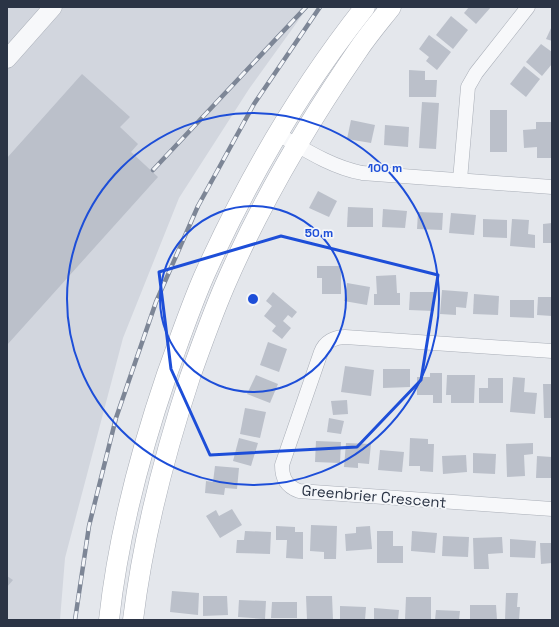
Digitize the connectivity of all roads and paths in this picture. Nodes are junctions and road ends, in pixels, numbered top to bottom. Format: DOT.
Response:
graph roads {
  1 [pos="53,7"];
  2 [pos="365,7"];
  3 [pos="391,7"];
  4 [pos="528,7"];
  5 [pos="7,59"];
  6 [pos="278,134"];
  7 [pos="297,144"];
  8 [pos="460,180"];
  9 [pos="552,187"];
  10 [pos="552,351"];
  11 [pos="552,509"];
  12 [pos="109,620"];
  13 [pos="133,620"];
  1 -- 5 [label="street"];
  2 -- 6 [label="main road"];
  3 -- 7 [label="main road"];
  4 -- 8 [label="street"];
  6 -- 7 [label="street"];
  6 -- 12 [label="main road"];
  7 -- 8 [label="street"];
  7 -- 13 [label="main road"];
  8 -- 9 [label="street"];
  10 -- 11 [label="street, Greenbrier Crescent"];
}
